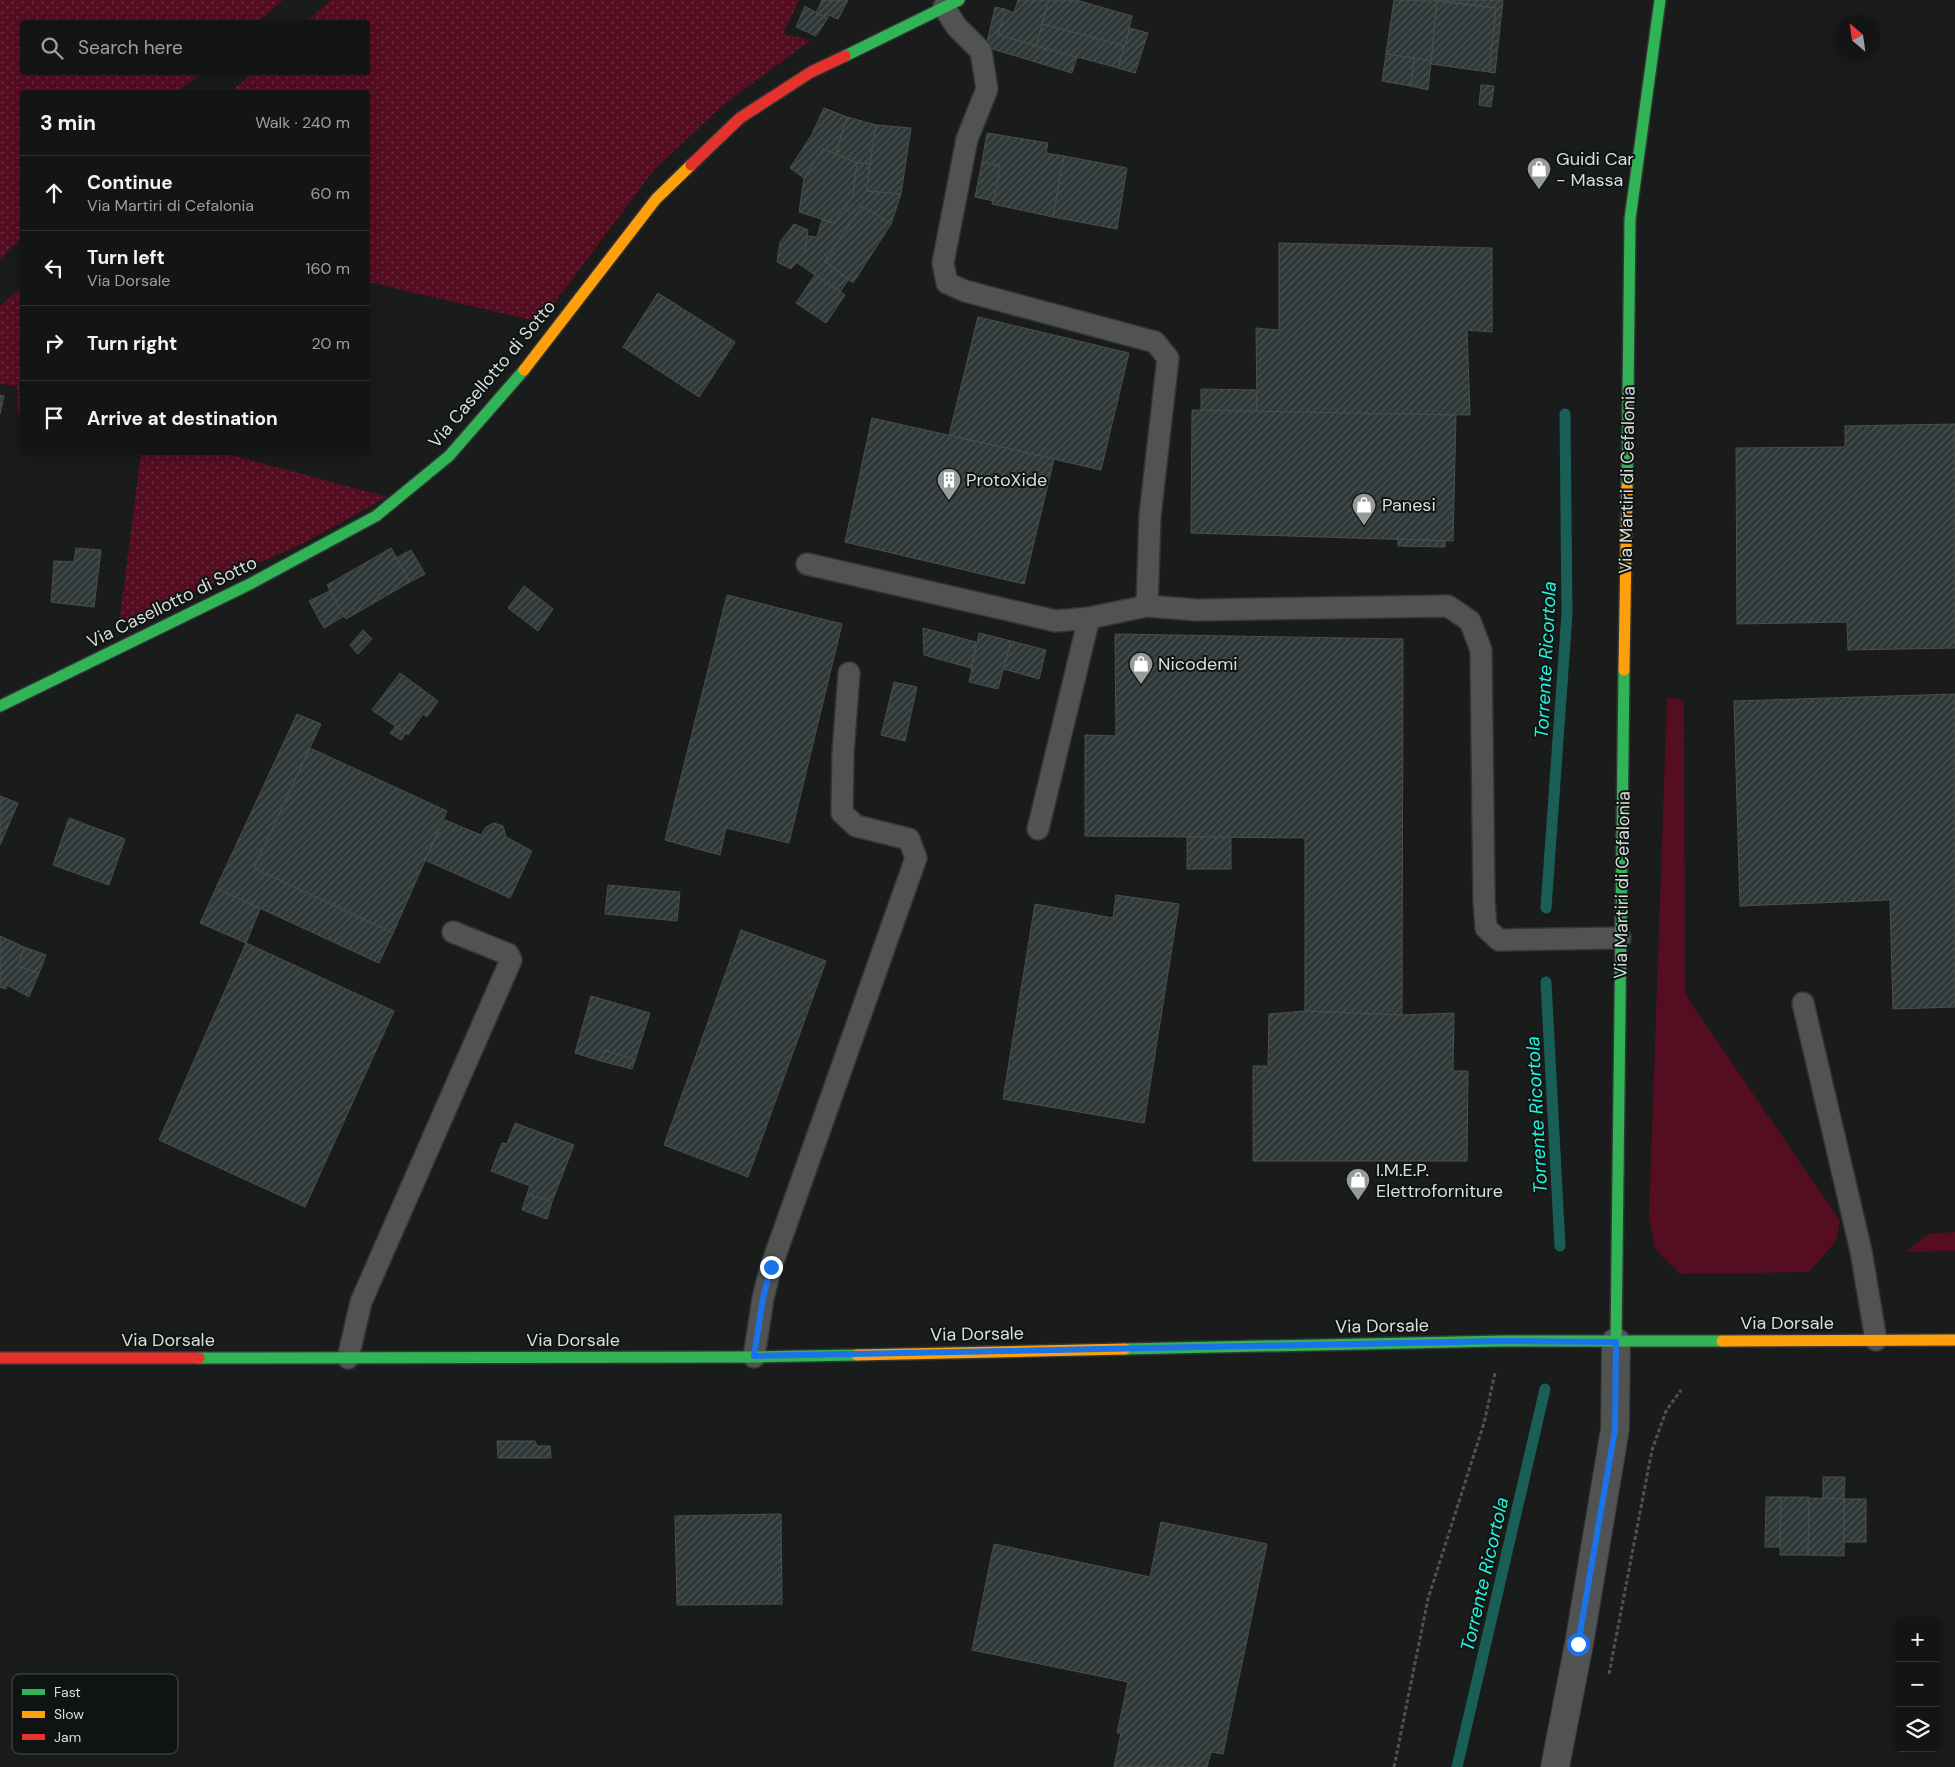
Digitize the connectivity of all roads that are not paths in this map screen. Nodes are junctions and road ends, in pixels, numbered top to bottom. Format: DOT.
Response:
graph roads {
  1 [pos="1660,0"];
  2 [pos="951,4"];
  3 [pos="808,564"];
  4 [pos="1147,606"];
  5 [pos="1089,618"];
  6 [pos="849,672"];
  7 [pos="0,706"];
  8 [pos="1038,830"];
  9 [pos="453,932"];
  10 [pos="1620,938"];
  11 [pos="1803,1003"];
  12 [pos="1876,1340"];
  13 [pos="1955,1340"];
  14 [pos="1616,1342"];
  15 [pos="754,1356"];
  16 [pos="0,1358"];
  17 [pos="348,1358"];
  18 [pos="1555,1767"];
  1 -- 10 [label="street, Via Martiri di Cefalonia"];
  2 -- 4 [label="lane"];
  2 -- 7 [label="street, Via Casellotto di Sotto"];
  3 -- 5 [label="lane"];
  4 -- 5 [label="lane"];
  4 -- 10 [label="lane"];
  5 -- 8 [label="lane"];
  6 -- 15 [label="lane"];
  9 -- 17 [label="lane"];
  10 -- 14 [label="street, Via Martiri di Cefalonia"];
  11 -- 12 [label="lane"];
  12 -- 13 [label="street, Via Dorsale"];
  12 -- 14 [label="street, Via Dorsale"];
  14 -- 15 [label="street, Via Dorsale"];
  14 -- 18 [label="street, Via Martiri di Cefalonia"];
  15 -- 17 [label="street, Via Dorsale"];
  16 -- 17 [label="street, Via Dorsale"];
}
